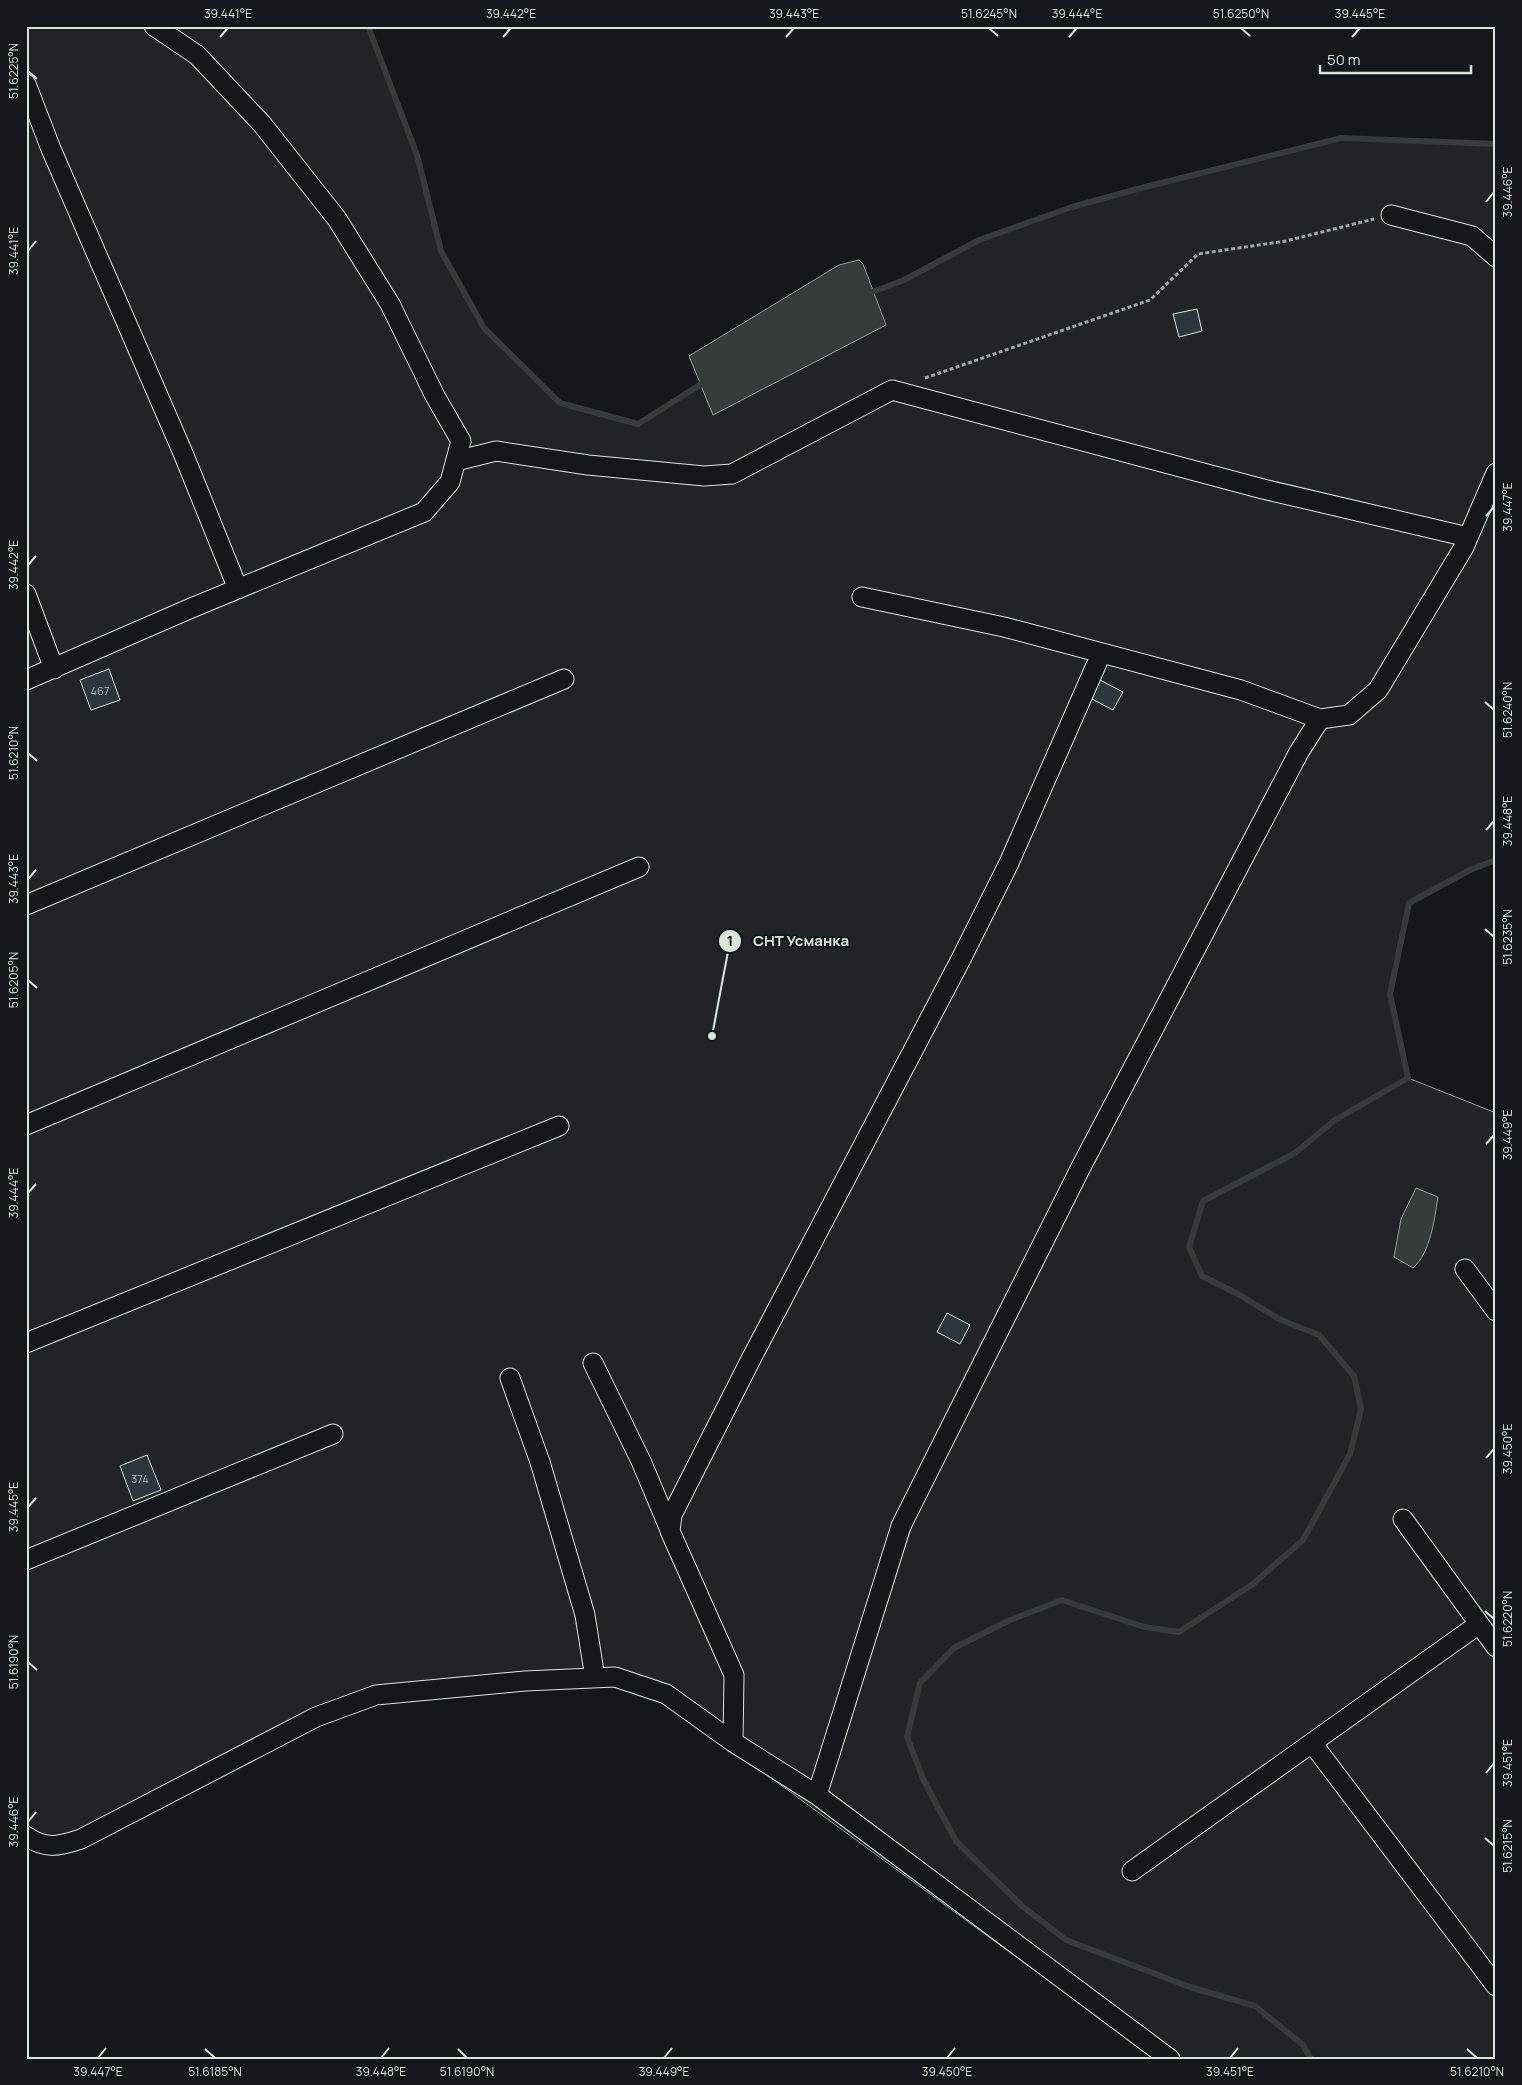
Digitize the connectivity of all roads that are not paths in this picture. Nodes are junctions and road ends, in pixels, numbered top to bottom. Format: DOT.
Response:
graph roads {
  1 [pos="154,26"];
  2 [pos="26,84"];
  3 [pos="1391,215"];
  4 [pos="1496,257"];
  5 [pos="456,461"];
  6 [pos="1496,474"];
  7 [pos="1468,537"];
  8 [pos="238,589"];
  9 [pos="26,594"];
  10 [pos="862,597"];
  11 [pos="1101,654"];
  12 [pos="54,668"];
  13 [pos="564,679"];
  14 [pos="26,680"];
  15 [pos="1320,719"];
  16 [pos="639,867"];
  17 [pos="26,905"];
  18 [pos="26,1125"];
  19 [pos="559,1126"];
  20 [pos="1465,1270"];
  21 [pos="1496,1311"];
  22 [pos="26,1343"];
  23 [pos="593,1363"];
  24 [pos="510,1378"];
  25 [pos="333,1434"];
  26 [pos="1403,1519"];
  27 [pos="670,1531"];
  28 [pos="26,1560"];
  29 [pos="1479,1624"];
  30 [pos="1496,1647"];
  31 [pos="595,1678"];
  32 [pos="733,1742"];
  33 [pos="1312,1743"];
  34 [pos="817,1796"];
  35 [pos="26,1836"];
  36 [pos="1132,1871"];
  37 [pos="1496,1986"];
  38 [pos="1170,2059"];
  1 -- 5 [label="street"];
  2 -- 8 [label="street"];
  3 -- 4 [label="street"];
  5 -- 7 [label="street"];
  5 -- 8 [label="street"];
  6 -- 7 [label="street"];
  7 -- 15 [label="street"];
  8 -- 12 [label="street"];
  9 -- 12 [label="street"];
  10 -- 11 [label="street"];
  11 -- 15 [label="street"];
  11 -- 27 [label="street"];
  12 -- 14 [label="street"];
  13 -- 17 [label="street"];
  15 -- 34 [label="street"];
  16 -- 18 [label="street"];
  19 -- 22 [label="street"];
  20 -- 21 [label="street"];
  23 -- 27 [label="street"];
  24 -- 31 [label="street"];
  25 -- 28 [label="street"];
  26 -- 29 [label="street"];
  27 -- 32 [label="street"];
  29 -- 30 [label="street"];
  29 -- 33 [label="street"];
  31 -- 32 [label="street"];
  31 -- 35 [label="street"];
  32 -- 34 [label="street"];
  33 -- 36 [label="street"];
  33 -- 37 [label="street"];
  34 -- 38 [label="street"];
}
